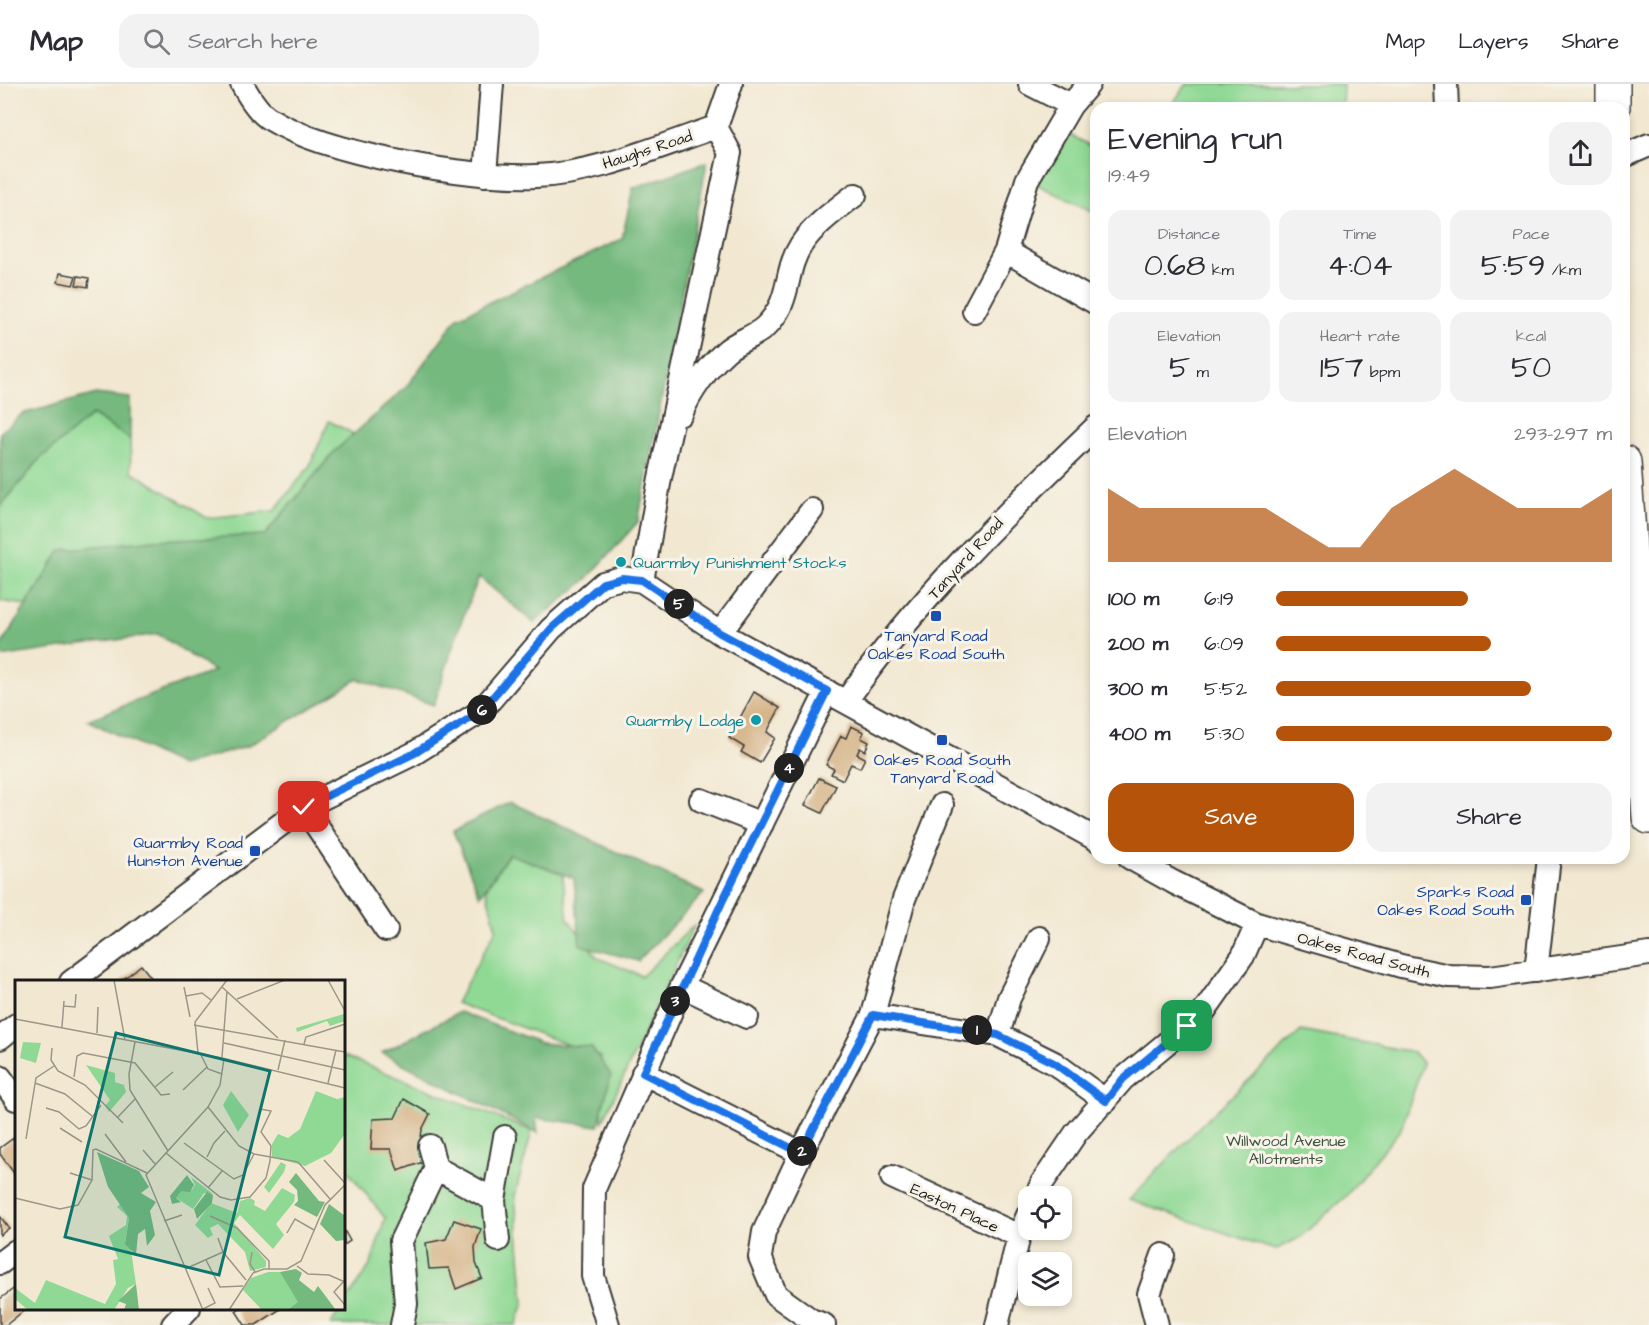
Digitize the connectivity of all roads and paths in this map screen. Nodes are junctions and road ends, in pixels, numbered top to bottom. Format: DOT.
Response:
graph roads {
  1 [pos="242,84"];
  2 [pos="492,84"];
  3 [pos="731,84"];
  4 [pos="1030,84"];
  5 [pos="1089,84"];
  6 [pos="1446,84"];
  7 [pos="1613,84"];
  8 [pos="1447,102"];
  9 [pos="1613,102"];
  10 [pos="1071,105"];
  11 [pos="716,127"];
  12 [pos="1649,145"];
  13 [pos="1630,153"];
  14 [pos="485,175"];
  15 [pos="855,195"];
  16 [pos="1006,251"];
  17 [pos="1090,300"];
  18 [pos="974,311"];
  19 [pos="1090,433"];
  20 [pos="660,478"];
  21 [pos="812,510"];
  22 [pos="1630,573"];
  23 [pos="632,579"];
  24 [pos="720,633"];
  25 [pos="836,696"];
  26 [pos="1640,757"];
  27 [pos="701,800"];
  28 [pos="942,806"];
  29 [pos="304,807"];
  30 [pos="1649,817"];
  31 [pos="762,824"];
  32 [pos="1090,836"];
  33 [pos="1141,864"];
  34 [pos="1548,864"];
  35 [pos="1257,924"];
  36 [pos="386,930"];
  37 [pos="1039,938"];
  38 [pos="1649,954"];
  39 [pos="1536,971"];
  40 [pos="72,980"];
  41 [pos="682,986"];
  42 [pos="873,1015"];
  43 [pos="747,1017"];
  44 [pos="15,1026"];
  45 [pos="998,1035"];
  46 [pos="0,1038"];
  47 [pos="643,1073"];
  48 [pos="0,1077"];
  49 [pos="15,1098"];
  50 [pos="1106,1101"];
  51 [pos="506,1137"];
  52 [pos="801,1153"];
  53 [pos="892,1177"];
  54 [pos="1041,1186"];
  55 [pos="494,1200"];
  56 [pos="1018,1236"];
  57 [pos="498,1240"];
  58 [pos="1018,1240"];
  59 [pos="15,1252"];
  60 [pos="1164,1255"];
  61 [pos="0,1263"];
  62 [pos="402,1325"];
  63 [pos="608,1325"];
  64 [pos="824,1325"];
  65 [pos="997,1325"];
  66 [pos="1157,1325"];
  1 -- 14 [label="street, Haughs Road"];
  2 -- 14 [label="street"];
  3 -- 11 [label="street"];
  4 -- 10 [label="street"];
  5 -- 10 [label="street"];
  6 -- 8 [label="street"];
  7 -- 9 [label="highway"];
  10 -- 16 [label="street"];
  11 -- 14 [label="street, Haughs Road"];
  11 -- 20 [label="street"];
  12 -- 13 [label="street"];
  15 -- 20 [label="street"];
  16 -- 17 [label="street"];
  16 -- 18 [label="street"];
  19 -- 25 [label="street, Tanyard Road"];
  20 -- 23 [label="street"];
  21 -- 24 [label="street"];
  22 -- 26 [label="highway"];
  23 -- 24 [label="street"];
  23 -- 29 [label="street"];
  24 -- 25 [label="street"];
  25 -- 31 [label="street, Tanyard Road"];
  25 -- 32 [label="street"];
  26 -- 30 [label="highway"];
  27 -- 31 [label="street"];
  28 -- 42 [label="street"];
  29 -- 36 [label="street"];
  29 -- 40 [label="street"];
  31 -- 41 [label="street, Tanyard Road"];
  33 -- 35 [label="street, Oakes Road South"];
  34 -- 39 [label="street"];
  35 -- 39 [label="street, Oakes Road South"];
  35 -- 50 [label="street"];
  37 -- 45 [label="street"];
  38 -- 39 [label="street, Oakes Road South"];
  41 -- 43 [label="street"];
  41 -- 47 [label="street, Tanyard Road"];
  42 -- 45 [label="street"];
  42 -- 52 [label="street"];
  44 -- 46 [label="street"];
  45 -- 50 [label="street"];
  47 -- 52 [label="street"];
  47 -- 63 [label="street, Tanyard Road"];
  48 -- 49 [label="street"];
  50 -- 54 [label="street"];
  51 -- 55 [label="street"];
  52 -- 64 [label="street"];
  53 -- 56 [label="street, Easton Place"];
  55 -- 57 [label="street"];
  55 -- 62 [label="street"];
  58 -- 65 [label="street"];
  59 -- 61 [label="street"];
  60 -- 66 [label="street"];
}
